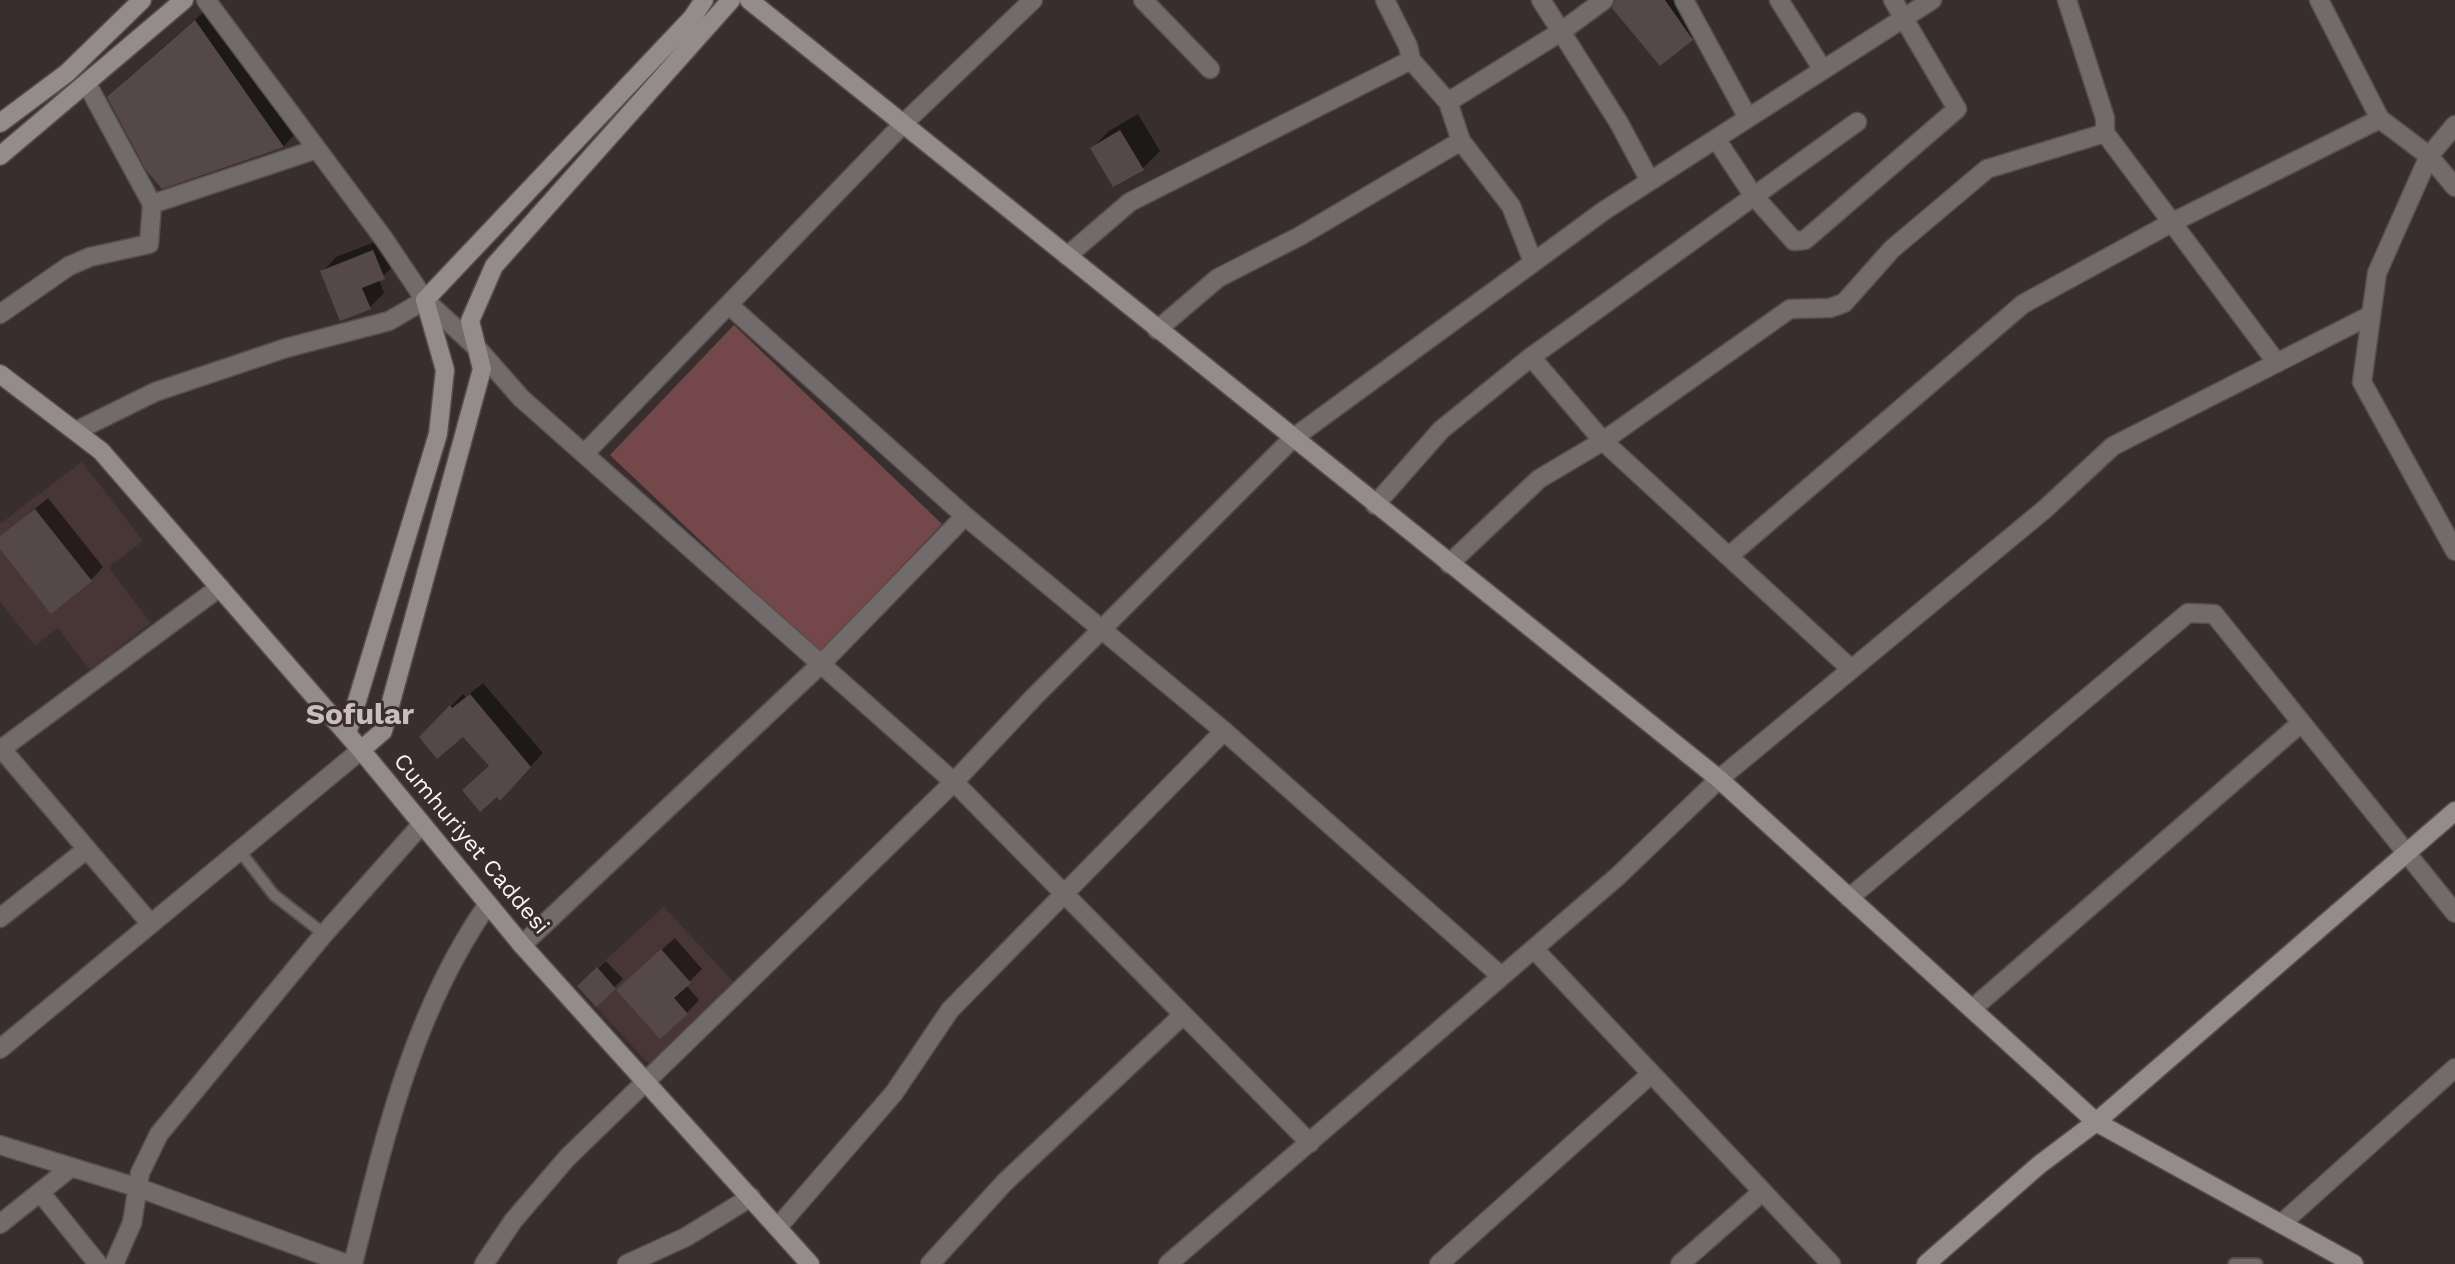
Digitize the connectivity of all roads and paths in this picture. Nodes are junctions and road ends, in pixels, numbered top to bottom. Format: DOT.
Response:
graph roads {
  1 [pos="142,0"];
  2 [pos="184,0"];
  3 [pos="206,0"];
  4 [pos="704,0"];
  5 [pos="731,0"];
  6 [pos="750,0"];
  7 [pos="1032,0"];
  8 [pos="1143,0"];
  9 [pos="1385,0"];
  10 [pos="1541,0"];
  11 [pos="1604,0"];
  12 [pos="1684,0"];
  13 [pos="1779,0"];
  14 [pos="1893,0"];
  15 [pos="1932,0"];
  16 [pos="2067,0"];
  17 [pos="2319,0"];
  18 [pos="1905,18"];
  19 [pos="1562,31"];
  20 [pos="1412,60"];
  21 [pos="1210,69"];
  22 [pos="1823,70"];
  23 [pos="87,84"];
  24 [pos="1448,102"];
  25 [pos="1748,118"];
  26 [pos="2379,119"];
  27 [pos="1857,122"];
  28 [pos="0,123"];
  29 [pos="903,124"];
  30 [pos="2455,125"];
  31 [pos="2105,133"];
  32 [pos="1716,139"];
  33 [pos="1461,141"];
  34 [pos="317,149"];
  35 [pos="0,156"];
  36 [pos="2429,156"];
  37 [pos="1650,181"];
  38 [pos="2455,187"];
  39 [pos="1753,195"];
  40 [pos="152,204"];
  41 [pos="2171,223"];
  42 [pos="1066,256"];
  43 [pos="1534,262"];
  44 [pos="425,300"];
  45 [pos="730,306"];
  46 [pos="0,314"];
  47 [pos="2371,315"];
  48 [pos="1157,330"];
  49 [pos="477,348"];
  50 [pos="1531,357"];
  51 [pos="2277,363"];
  52 [pos="0,373"];
  53 [pos="76,431"];
  54 [pos="1292,439"];
  55 [pos="1603,441"];
  56 [pos="585,453"];
  57 [pos="1375,505"];
  58 [pos="965,516"];
  59 [pos="2452,541"];
  60 [pos="1729,556"];
  61 [pos="1449,564"];
  62 [pos="220,587"];
  63 [pos="1100,630"];
  64 [pos="822,663"];
  65 [pos="1851,669"];
  66 [pos="2301,723"];
  67 [pos="1224,731"];
  68 [pos="346,734"];
  69 [pos="1,748"];
  70 [pos="361,750"];
  71 [pos="1719,779"];
  72 [pos="954,782"];
  73 [pos="2455,811"];
  74 [pos="422,824"];
  75 [pos="87,849"];
  76 [pos="239,850"];
  77 [pos="2405,855"];
  78 [pos="1064,894"];
  79 [pos="1849,898"];
  80 [pos="488,904"];
  81 [pos="2455,914"];
  82 [pos="0,918"];
  83 [pos="150,923"];
  84 [pos="324,934"];
  85 [pos="522,945"];
  86 [pos="1534,949"];
  87 [pos="1501,976"];
  88 [pos="1972,1009"];
  89 [pos="1183,1015"];
  90 [pos="0,1049"];
  91 [pos="2455,1068"];
  92 [pos="1651,1074"];
  93 [pos="646,1082"];
  94 [pos="2096,1122"];
  95 [pos="1310,1143"];
  96 [pos="0,1145"];
  97 [pos="69,1169"];
  98 [pos="139,1188"];
  99 [pos="40,1192"];
  100 [pos="1762,1192"];
  101 [pos="751,1198"];
  102 [pos="0,1224"];
  103 [pos="2280,1224"];
  104 [pos="778,1227"];
  105 [pos="98,1264"];
  106 [pos="114,1264"];
  107 [pos="347,1264"];
  108 [pos="353,1264"];
  109 [pos="484,1264"];
  110 [pos="627,1264"];
  111 [pos="810,1264"];
  112 [pos="930,1264"];
  113 [pos="1168,1264"];
  114 [pos="1439,1264"];
  115 [pos="1680,1264"];
  116 [pos="1831,1264"];
  117 [pos="1926,1264"];
  118 [pos="2234,1264"];
  119 [pos="2257,1264"];
  120 [pos="2354,1264"];
  1 -- 28 [label="street"];
  2 -- 23 [label="street"];
  3 -- 34 [label="street"];
  4 -- 44 [label="street"];
  5 -- 49 [label="street"];
  6 -- 29 [label="street"];
  7 -- 29 [label="street"];
  8 -- 21 [label="street"];
  9 -- 20 [label="street"];
  10 -- 19 [label="street"];
  11 -- 19 [label="street"];
  12 -- 25 [label="street"];
  13 -- 22 [label="street"];
  14 -- 18 [label="street"];
  15 -- 18 [label="street"];
  16 -- 31 [label="street"];
  17 -- 26 [label="street"];
  18 -- 22 [label="street"];
  18 -- 39 [label="street"];
  19 -- 24 [label="street"];
  19 -- 37 [label="street"];
  20 -- 24 [label="street"];
  20 -- 42 [label="street"];
  22 -- 25 [label="street"];
  23 -- 35 [label="street"];
  23 -- 40 [label="street"];
  24 -- 33 [label="street"];
  25 -- 32 [label="street"];
  26 -- 36 [label="street"];
  26 -- 41 [label="street"];
  27 -- 39 [label="street"];
  29 -- 42 [label="street"];
  29 -- 45 [label="street"];
  30 -- 36 [label="street"];
  31 -- 41 [label="street"];
  31 -- 55 [label="street"];
  32 -- 37 [label="street"];
  32 -- 39 [label="street"];
  33 -- 43 [label="street"];
  33 -- 48 [label="street"];
  34 -- 40 [label="street"];
  34 -- 44 [label="street"];
  36 -- 38 [label="street"];
  36 -- 47 [label="street"];
  37 -- 43 [label="street"];
  39 -- 50 [label="street"];
  40 -- 46 [label="street"];
  41 -- 51 [label="street"];
  41 -- 60 [label="street"];
  42 -- 48 [label="street"];
  43 -- 54 [label="street"];
  44 -- 49 [label="street"];
  44 -- 53 [label="street"];
  44 -- 68 [label="street"];
  45 -- 56 [label="street"];
  45 -- 58 [label="street"];
  47 -- 51 [label="street"];
  47 -- 59 [label="street"];
  48 -- 54 [label="street"];
  49 -- 56 [label="street"];
  49 -- 70 [label="street"];
  50 -- 55 [label="street"];
  50 -- 57 [label="street"];
  51 -- 65 [label="street"];
  52 -- 53 [label="street, Cumhuriyet Caddesi"];
  53 -- 62 [label="street, Cumhuriyet Caddesi"];
  54 -- 57 [label="street"];
  54 -- 63 [label="street"];
  55 -- 60 [label="street"];
  55 -- 61 [label="street"];
  56 -- 64 [label="street"];
  57 -- 61 [label="street"];
  58 -- 63 [label="street"];
  58 -- 64 [label="street"];
  60 -- 65 [label="street"];
  61 -- 71 [label="street"];
  62 -- 68 [label="street, Cumhuriyet Caddesi"];
  62 -- 69 [label="street"];
  63 -- 67 [label="street"];
  63 -- 72 [label="street"];
  64 -- 72 [label="street"];
  64 -- 85 [label="street"];
  65 -- 71 [label="street"];
  66 -- 77 [label="street"];
  66 -- 79 [label="street"];
  66 -- 88 [label="street"];
  67 -- 78 [label="street"];
  67 -- 87 [label="street"];
  68 -- 70 [label="street, Cumhuriyet Caddesi"];
  69 -- 75 [label="street"];
  70 -- 74 [label="street, Cumhuriyet Caddesi"];
  70 -- 76 [label="street"];
  71 -- 79 [label="street"];
  71 -- 86 [label="street"];
  72 -- 78 [label="street"];
  72 -- 93 [label="street"];
  73 -- 77 [label="street"];
  74 -- 80 [label="street, Cumhuriyet Caddesi"];
  74 -- 84 [label="street"];
  75 -- 82 [label="street"];
  75 -- 83 [label="street"];
  76 -- 83 [label="street"];
  76 -- 84 [label="lane"];
  77 -- 81 [label="street"];
  77 -- 94 [label="street"];
  78 -- 89 [label="street"];
  78 -- 104 [label="street"];
  79 -- 88 [label="street"];
  80 -- 85 [label="street, Cumhuriyet Caddesi"];
  80 -- 108 [label="street"];
  83 -- 90 [label="street"];
  84 -- 98 [label="street"];
  85 -- 93 [label="street, Cumhuriyet Caddesi"];
  86 -- 87 [label="street"];
  86 -- 92 [label="street"];
  87 -- 95 [label="street"];
  88 -- 94 [label="street"];
  89 -- 95 [label="street"];
  89 -- 112 [label="street"];
  91 -- 103 [label="street"];
  92 -- 100 [label="street"];
  92 -- 114 [label="street"];
  93 -- 101 [label="street, Cumhuriyet Caddesi"];
  93 -- 109 [label="street"];
  94 -- 103 [label="street"];
  94 -- 117 [label="street"];
  95 -- 113 [label="street"];
  96 -- 97 [label="street"];
  97 -- 98 [label="street"];
  97 -- 99 [label="street"];
  98 -- 106 [label="street"];
  98 -- 107 [label="street"];
  99 -- 102 [label="street"];
  99 -- 105 [label="street"];
  100 -- 115 [label="street"];
  100 -- 116 [label="street"];
  101 -- 104 [label="street, Cumhuriyet Caddesi"];
  101 -- 110 [label="street"];
  103 -- 120 [label="street"];
  104 -- 111 [label="street, Cumhuriyet Caddesi"];
  118 -- 119 [label="lane"];
}
